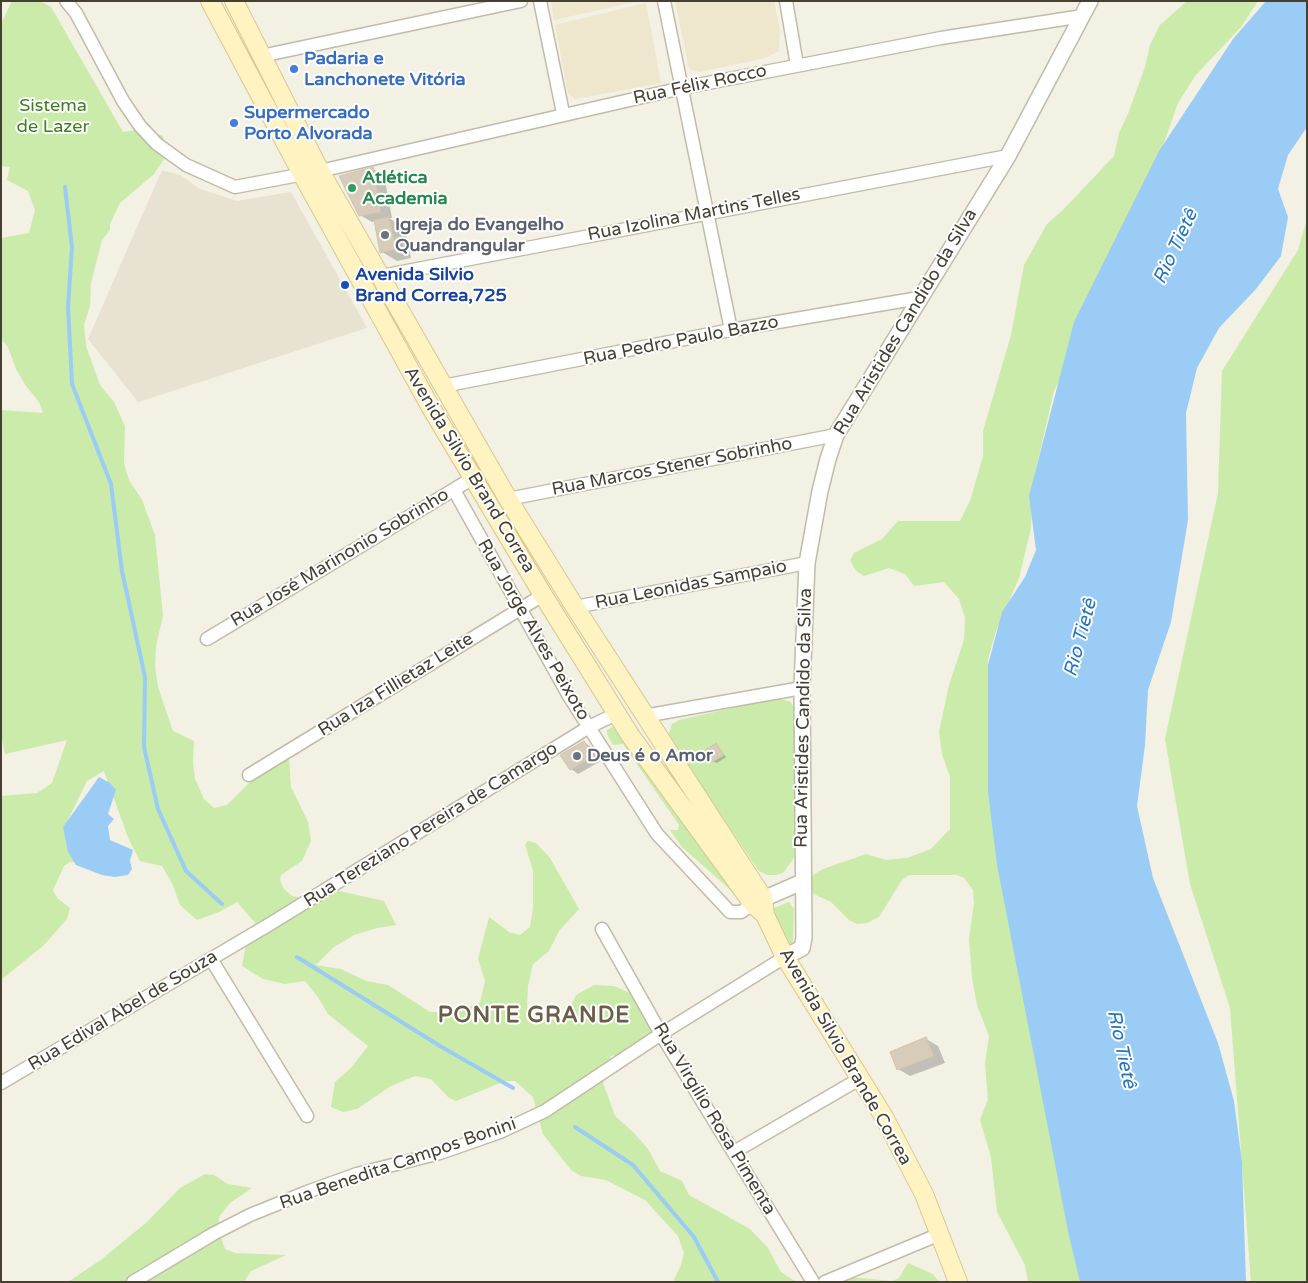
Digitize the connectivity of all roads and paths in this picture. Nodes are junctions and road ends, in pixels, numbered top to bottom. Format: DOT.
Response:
graph roads {
  1 [pos="66,1"];
  2 [pos="210,1"];
  3 [pos="234,1"];
  4 [pos="521,1"];
  5 [pos="540,1"];
  6 [pos="664,1"];
  7 [pos="786,1"];
  8 [pos="1090,1"];
  9 [pos="1083,16"];
  10 [pos="261,56"];
  11 [pos="797,64"];
  12 [pos="682,88"];
  13 [pos="563,113"];
  14 [pos="1008,156"];
  15 [pos="320,170"];
  16 [pos="302,174"];
  17 [pos="707,212"];
  18 [pos="381,276"];
  19 [pos="919,298"];
  20 [pos="731,330"];
  21 [pos="443,386"];
  22 [pos="836,434"];
  23 [pos="473,478"];
  24 [pos="454,490"];
  25 [pos="508,499"];
  26 [pos="807,563"];
  27 [pos="543,594"];
  28 [pos="575,607"];
  29 [pos="520,609"];
  30 [pos="207,639"];
  31 [pos="802,688"];
  32 [pos="618,714"];
  33 [pos="644,716"];
  34 [pos="589,727"];
  35 [pos="249,775"];
  36 [pos="802,882"];
  37 [pos="760,906"];
  38 [pos="602,929"];
  39 [pos="245,939"];
  40 [pos="785,958"];
  41 [pos="211,959"];
  42 [pos="661,1034"];
  43 [pos="861,1078"];
  44 [pos="1,1082"];
  45 [pos="307,1116"];
  46 [pos="734,1152"];
  47 [pos="940,1234"];
  48 [pos="133,1282"];
  49 [pos="813,1282"];
  50 [pos="825,1282"];
  51 [pos="958,1282"];
  1 -- 16 [label="street, Rua Félix Rocco"];
  2 -- 16 [label="main road, Avenida Silvio Brand Correa"];
  3 -- 10 [label="main road, Avenida Silvio Brand Correa"];
  4 -- 10 [label="street"];
  5 -- 13 [label="street"];
  6 -- 12 [label="street"];
  7 -- 11 [label="street"];
  8 -- 9 [label="street, Rua Aristides Candido da Silva"];
  9 -- 11 [label="street, Rua Félix Rocco"];
  9 -- 14 [label="street, Rua Aristides Candido da Silva"];
  10 -- 15 [label="main road, Avenida Silvio Brand Correa"];
  11 -- 12 [label="street, Rua Félix Rocco"];
  12 -- 13 [label="street, Rua Félix Rocco"];
  12 -- 17 [label="street"];
  13 -- 15 [label="street, Rua Félix Rocco"];
  14 -- 17 [label="street, Rua Izolina Martins Telles"];
  14 -- 19 [label="street, Rua Aristides Candido da Silva"];
  15 -- 16 [label="street, Rua Félix Rocco"];
  15 -- 18 [label="main road, Avenida Silvio Brand Correa"];
  16 -- 23 [label="main road, Avenida Silvio Brand Correa"];
  17 -- 18 [label="street, Rua Izolina Martins Telles"];
  17 -- 20 [label="street"];
  18 -- 21 [label="main road, Avenida Silvio Brand Correa"];
  19 -- 20 [label="street, Rua Pedro Paulo Bazzo"];
  19 -- 22 [label="street, Rua Aristides Candido da Silva"];
  20 -- 21 [label="street, Rua Pedro Paulo Bazzo"];
  21 -- 25 [label="main road, Avenida Silvio Brand Correa"];
  22 -- 25 [label="street, Rua Marcos Stener Sobrinho"];
  22 -- 26 [label="street, Rua Aristides Candido da Silva"];
  23 -- 24 [label="street, Rua José Marinonio Sobrinho"];
  23 -- 27 [label="main road, Avenida Silvio Brand Correa"];
  24 -- 29 [label="street, Rua Jorge Alves Peixoto"];
  24 -- 30 [label="street, Rua José Marinonio Sobrinho"];
  25 -- 28 [label="main road, Avenida Silvio Brand Correa"];
  26 -- 28 [label="street, Rua Leonidas Sampaio"];
  26 -- 31 [label="street, Rua Aristides Candido da Silva"];
  27 -- 29 [label="street, Rua Iza Fillietaz Leite"];
  27 -- 32 [label="main road, Avenida Silvio Brand Correa"];
  28 -- 33 [label="main road, Avenida Silvio Brand Correa"];
  29 -- 34 [label="street, Rua Jorge Alves Peixoto"];
  29 -- 35 [label="street, Rua Iza Fillietaz Leite"];
  31 -- 33 [label="street"];
  31 -- 36 [label="street, Rua Aristides Candido da Silva"];
  32 -- 34 [label="street, Rua Tereziano Pereira de Camargo"];
  32 -- 37 [label="main road, Avenida Silvio Brand Correa"];
  33 -- 37 [label="main road, Avenida Silvio Brand Correa"];
  34 -- 37 [label="street, Rua Jorge Alves Peixoto"];
  34 -- 39 [label="street, Rua Tereziano Pereira de Camargo"];
  36 -- 37 [label="street"];
  36 -- 40 [label="street, Rua Aristides Candido da Silva"];
  37 -- 40 [label="main road, Avenida Silvio Brande Correa"];
  38 -- 42 [label="street, Rua Virgílio Rosa Pimenta"];
  39 -- 41 [label="street, Rua Edival Abel de Souza"];
  40 -- 42 [label="street, Rua Benedita Campos Bonini"];
  40 -- 43 [label="main road, Avenida Silvio Brande Correa"];
  41 -- 44 [label="street, Rua Edival Abel de Souza"];
  41 -- 45 [label="street"];
  42 -- 46 [label="street, Rua Virgílio Rosa Pimenta"];
  42 -- 48 [label="street, Rua Benedita Campos Bonini"];
  43 -- 46 [label="street"];
  43 -- 47 [label="main road, Avenida Silvio Brande Correa"];
  46 -- 49 [label="street, Rua Virgílio Rosa Pimenta"];
  47 -- 50 [label="street"];
  47 -- 51 [label="main road, Avenida Silvio Brande Correa"];
}
